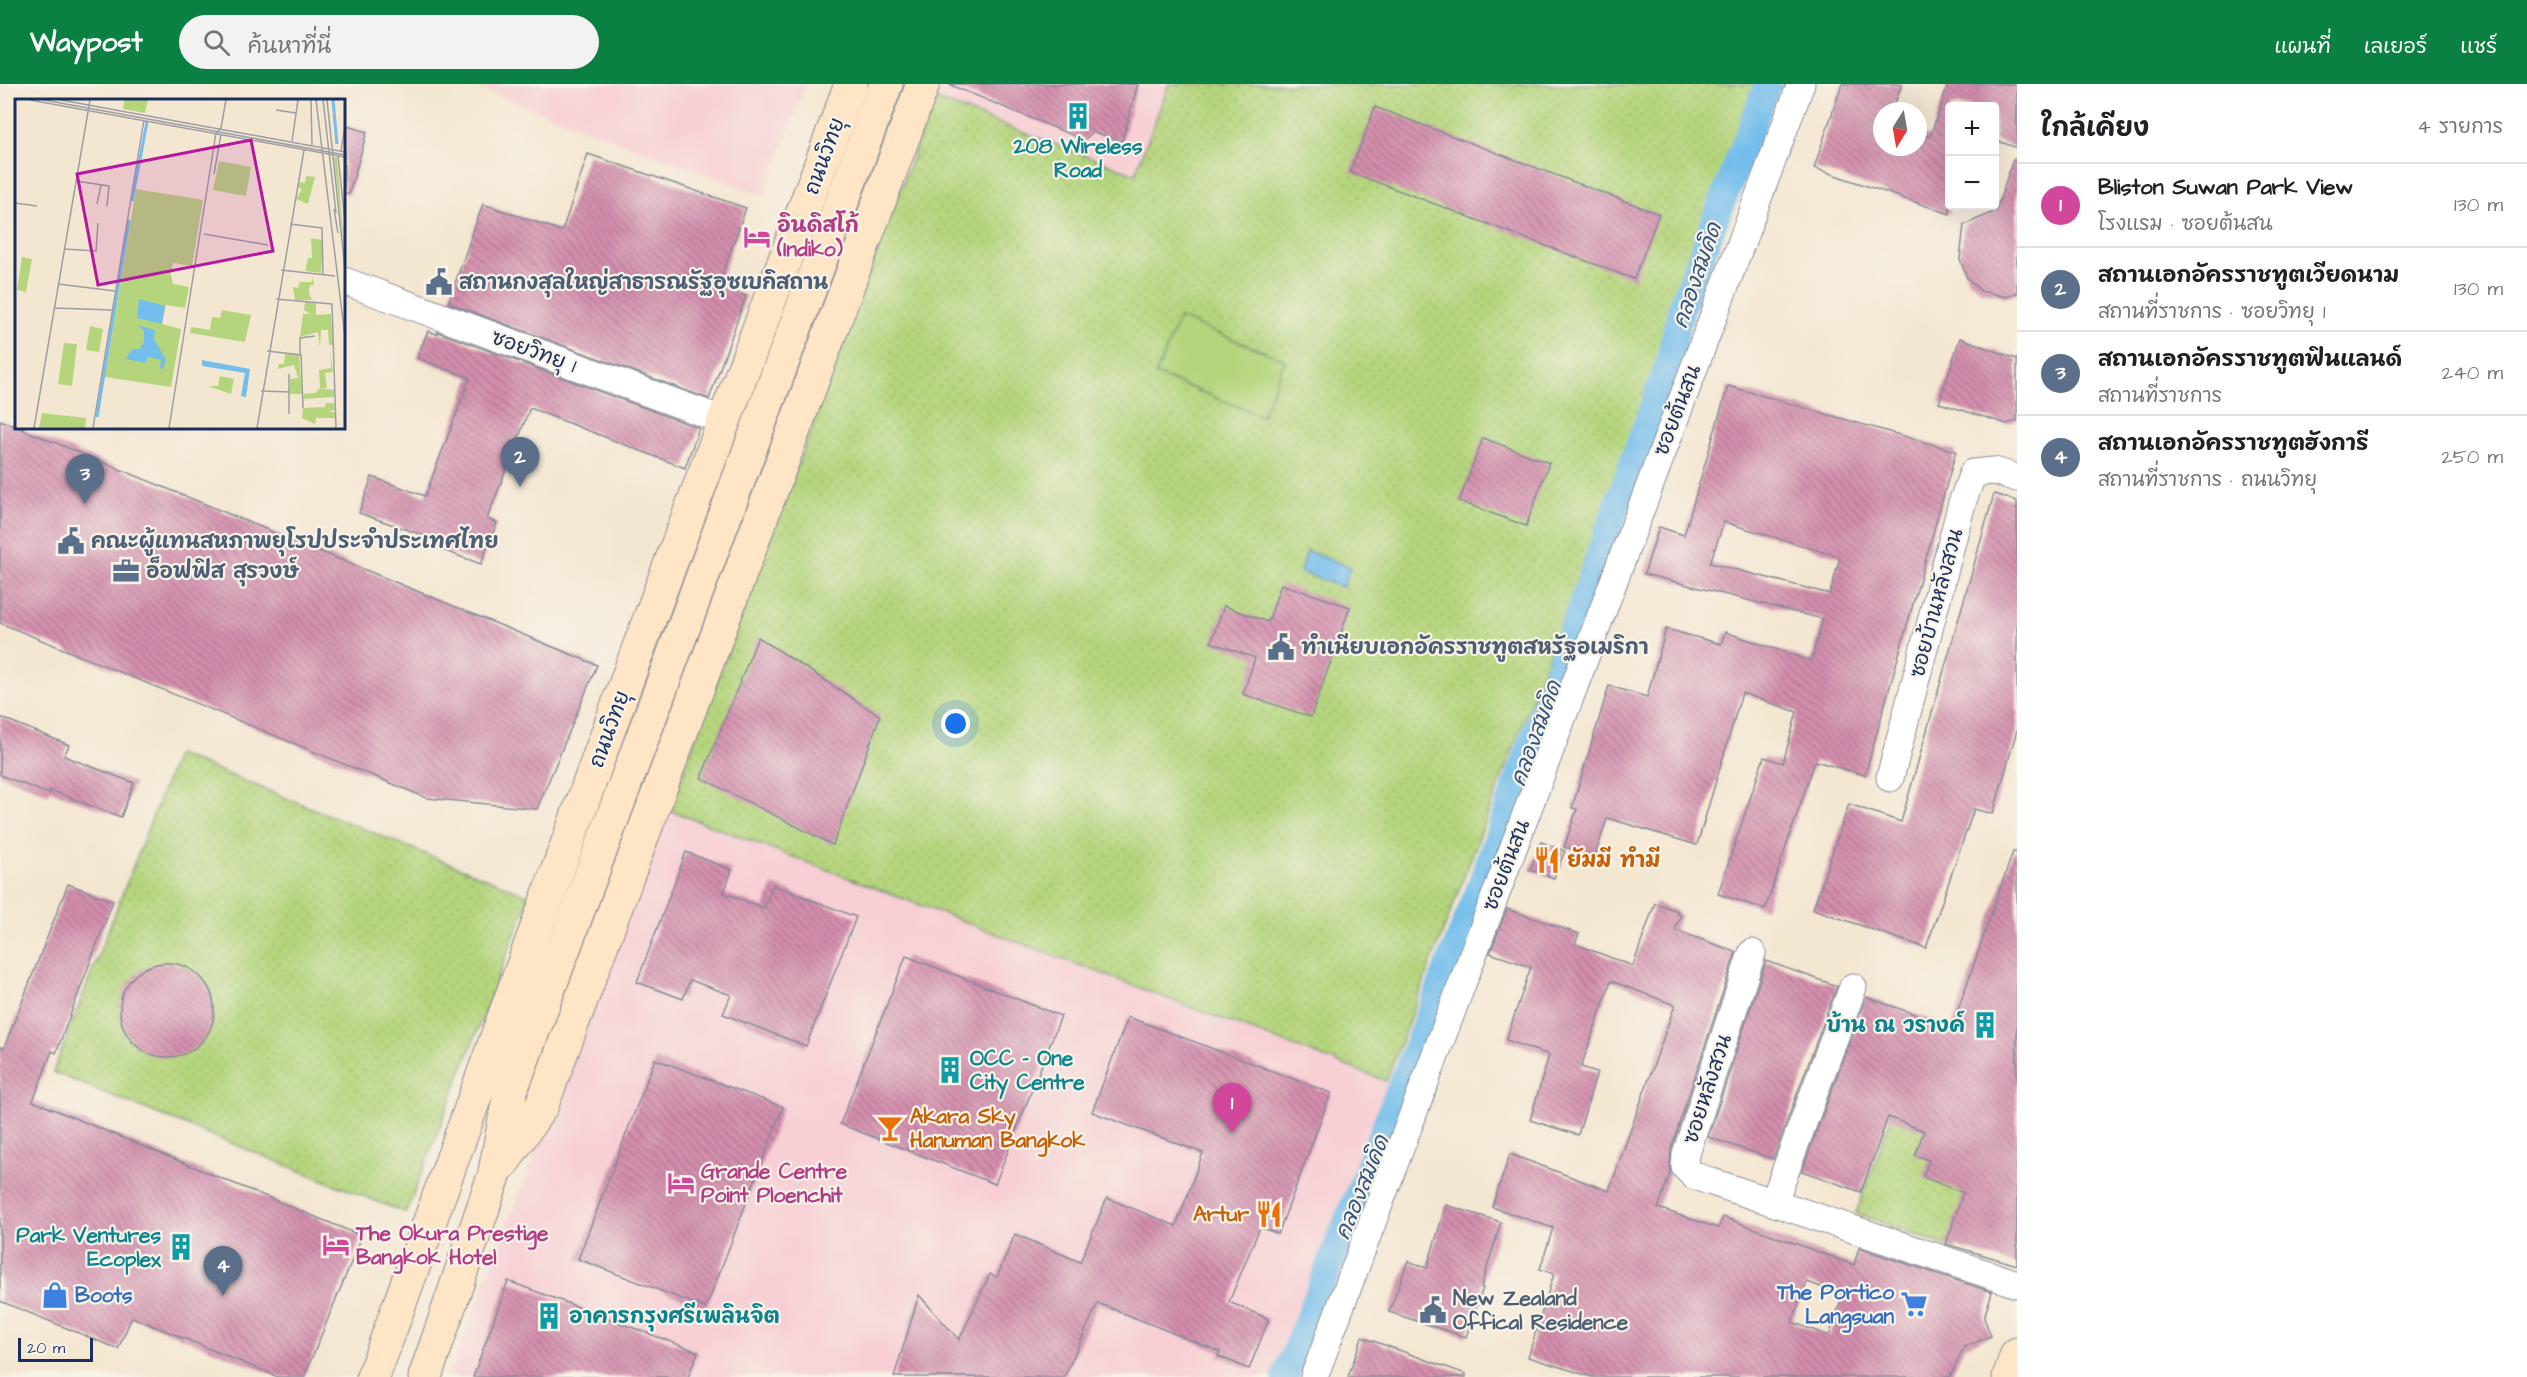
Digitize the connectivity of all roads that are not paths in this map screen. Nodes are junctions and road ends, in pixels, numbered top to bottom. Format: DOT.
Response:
graph roads {
  1 [pos="851,84"];
  2 [pos="886,84"];
  3 [pos="923,84"];
  4 [pos="1801,84"];
  5 [pos="345,282"];
  6 [pos="725,421"];
  7 [pos="2017,478"];
  8 [pos="1890,778"];
  9 [pos="1752,953"];
  10 [pos="1853,987"];
  11 [pos="494,1176"];
  12 [pos="1774,1202"];
  13 [pos="2017,1284"];
  14 [pos="2017,1354"];
  15 [pos="373,1377"];
  16 [pos="424,1377"];
  17 [pos="1314,1377"];
  18 [pos="2008,1377"];
  1 -- 6 [label="main road, ถนนวิทยุ"];
  2 -- 11 [label="main road, ถนนวิทยุ"];
  3 -- 11 [label="main road, ถนนวิทยุ"];
  4 -- 17 [label="street, ซอยต้นสน"];
  5 -- 6 [label="street, ซอยวิทยุ 1"];
  6 -- 15 [label="main road, ถนนวิทยุ"];
  7 -- 8 [label="street, ซอยบ้านหลังสวน"];
  9 -- 12 [label="street, ซอยหลังสวน"];
  10 -- 12 [label="street"];
  11 -- 16 [label="main road, ถนนวิทยุ"];
  12 -- 13 [label="street, ซอยหลังสวน"];
  14 -- 18 [label="main road"];
}
